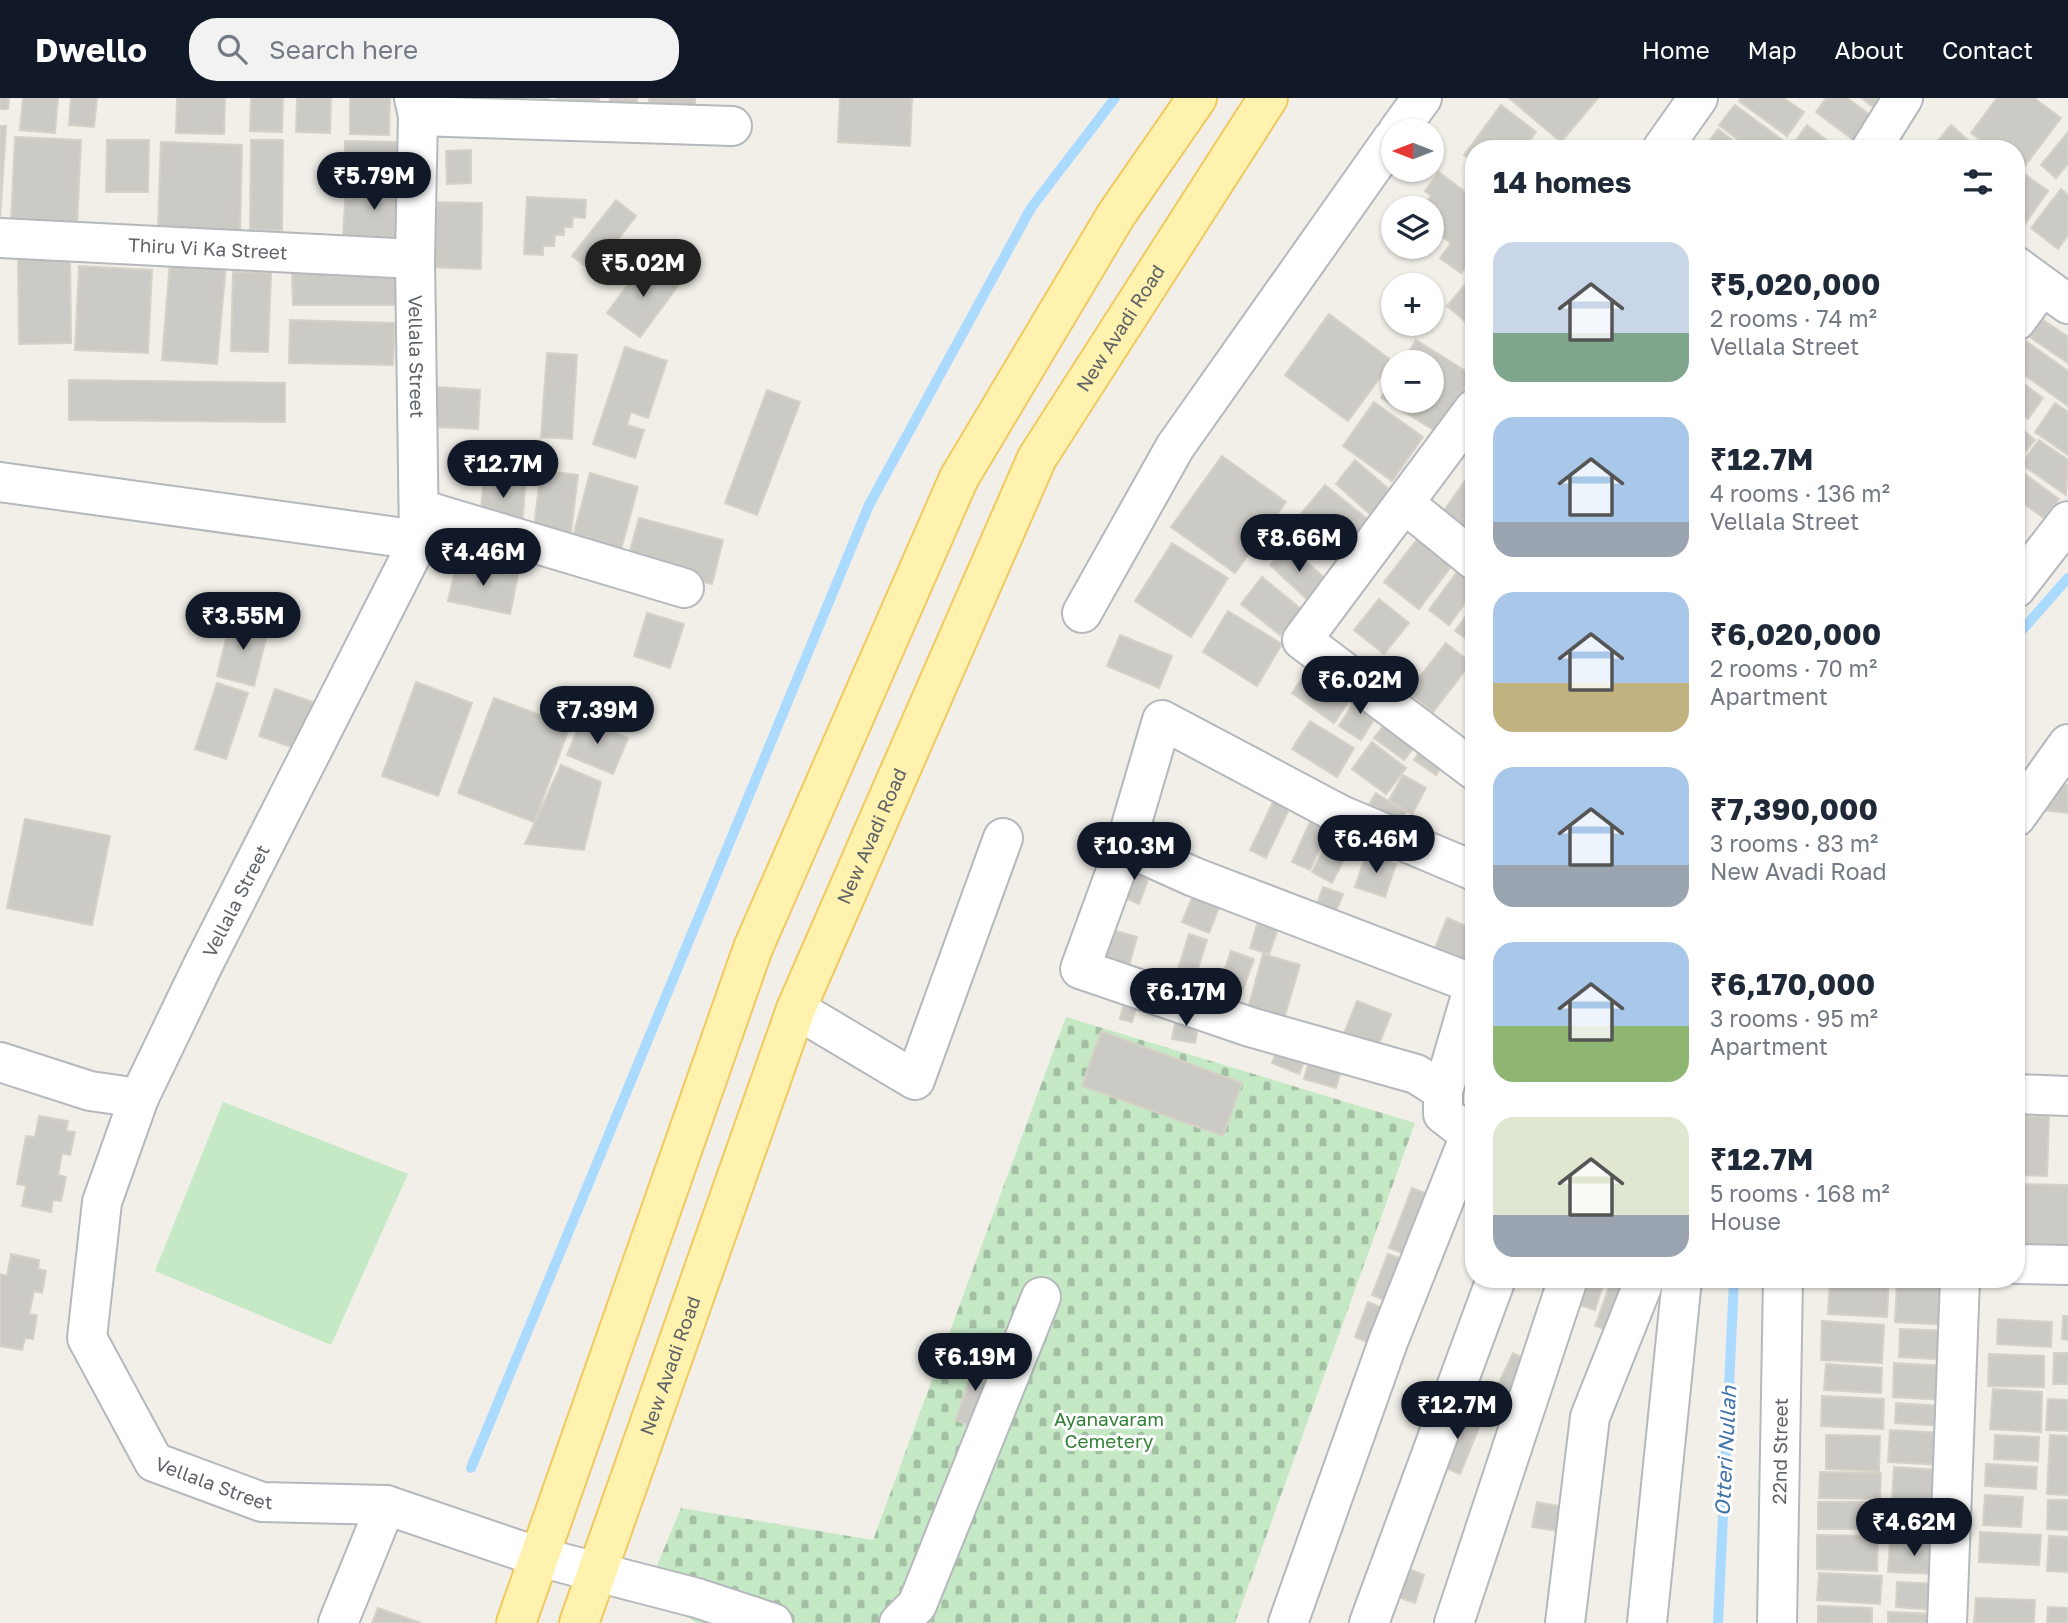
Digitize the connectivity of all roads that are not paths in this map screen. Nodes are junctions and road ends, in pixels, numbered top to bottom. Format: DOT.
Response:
graph roads {
  1 [pos="1197,98"];
  2 [pos="1268,98"];
  3 [pos="1422,98"];
  4 [pos="1698,98"];
  5 [pos="1903,98"];
  6 [pos="416,107"];
  7 [pos="1407,119"];
  8 [pos="732,126"];
  9 [pos="1668,140"];
  10 [pos="1877,140"];
  11 [pos="1381,155"];
  12 [pos="0,237"];
  13 [pos="415,259"];
  14 [pos="2042,286"];
  15 [pos="2025,309"];
  16 [pos="1465,421"];
  17 [pos="0,482"];
  18 [pos="1405,504"];
  19 [pos="2068,521"];
  20 [pos="419,524"];
  21 [pos="1465,553"];
  22 [pos="2025,576"];
  23 [pos="684,587"];
  24 [pos="1082,613"];
  25 [pos="2068,744"];
  26 [pos="1465,763"];
  27 [pos="2025,804"];
  28 [pos="1003,838"];
  29 [pos="1125,846"];
  30 [pos="1465,867"];
  31 [pos="1465,982"];
  32 [pos="796,1009"];
  33 [pos="1465,1016"];
  34 [pos="0,1062"];
  35 [pos="1443,1091"];
  36 [pos="2025,1094"];
  37 [pos="2068,1096"];
  38 [pos="139,1098"];
  39 [pos="1465,1132"];
  40 [pos="1465,1152"];
  41 [pos="2025,1264"];
  42 [pos="2068,1265"];
  43 [pos="1493,1288"];
  44 [pos="1565,1288"];
  45 [pos="1641,1288"];
  46 [pos="1681,1288"];
  47 [pos="1783,1288"];
  48 [pos="1960,1288"];
  49 [pos="1041,1297"];
  50 [pos="386,1505"];
  51 [pos="539,1557"];
  52 [pos="597,1573"];
  53 [pos="338,1623"];
  54 [pos="516,1623"];
  55 [pos="579,1623"];
  56 [pos="773,1623"];
  57 [pos="899,1623"];
  58 [pos="1288,1623"];
  59 [pos="1369,1623"];
  60 [pos="1454,1623"];
  61 [pos="1565,1623"];
  62 [pos="1647,1623"];
  63 [pos="1777,1623"];
  64 [pos="1947,1623"];
  1 -- 51 [label="main road"];
  2 -- 32 [label="main road, New Avadi Road"];
  3 -- 7 [label="street"];
  4 -- 9 [label="street"];
  5 -- 10 [label="street"];
  6 -- 8 [label="street"];
  6 -- 13 [label="street, Vellala Street"];
  11 -- 24 [label="street"];
  12 -- 13 [label="street, Thiru Vi Ka Street"];
  13 -- 20 [label="street, Vellala Street"];
  14 -- 15 [label="street"];
  16 -- 18 [label="street"];
  17 -- 20 [label="street"];
  18 -- 21 [label="street"];
  18 -- 26 [label="street"];
  19 -- 22 [label="street"];
  20 -- 23 [label="street"];
  20 -- 38 [label="street, Vellala Street"];
  25 -- 27 [label="street"];
  28 -- 32 [label="street"];
  29 -- 30 [label="street"];
  29 -- 31 [label="street"];
  29 -- 35 [label="street"];
  32 -- 52 [label="main road, New Avadi Road"];
  33 -- 35 [label="street"];
  34 -- 38 [label="street"];
  35 -- 39 [label="street"];
  36 -- 37 [label="street"];
  38 -- 50 [label="street, Vellala Street"];
  40 -- 58 [label="street"];
  41 -- 42 [label="street"];
  43 -- 59 [label="street"];
  44 -- 60 [label="street"];
  45 -- 61 [label="street"];
  46 -- 62 [label="street"];
  47 -- 63 [label="street, 22nd Street"];
  48 -- 64 [label="street"];
  49 -- 57 [label="street"];
  50 -- 51 [label="street, Vellala Street"];
  50 -- 53 [label="street"];
  51 -- 52 [label="street, Vellala Street"];
  51 -- 54 [label="main road"];
  52 -- 55 [label="main road, New Avadi Road"];
  52 -- 56 [label="street, Vellala Street"];
}
